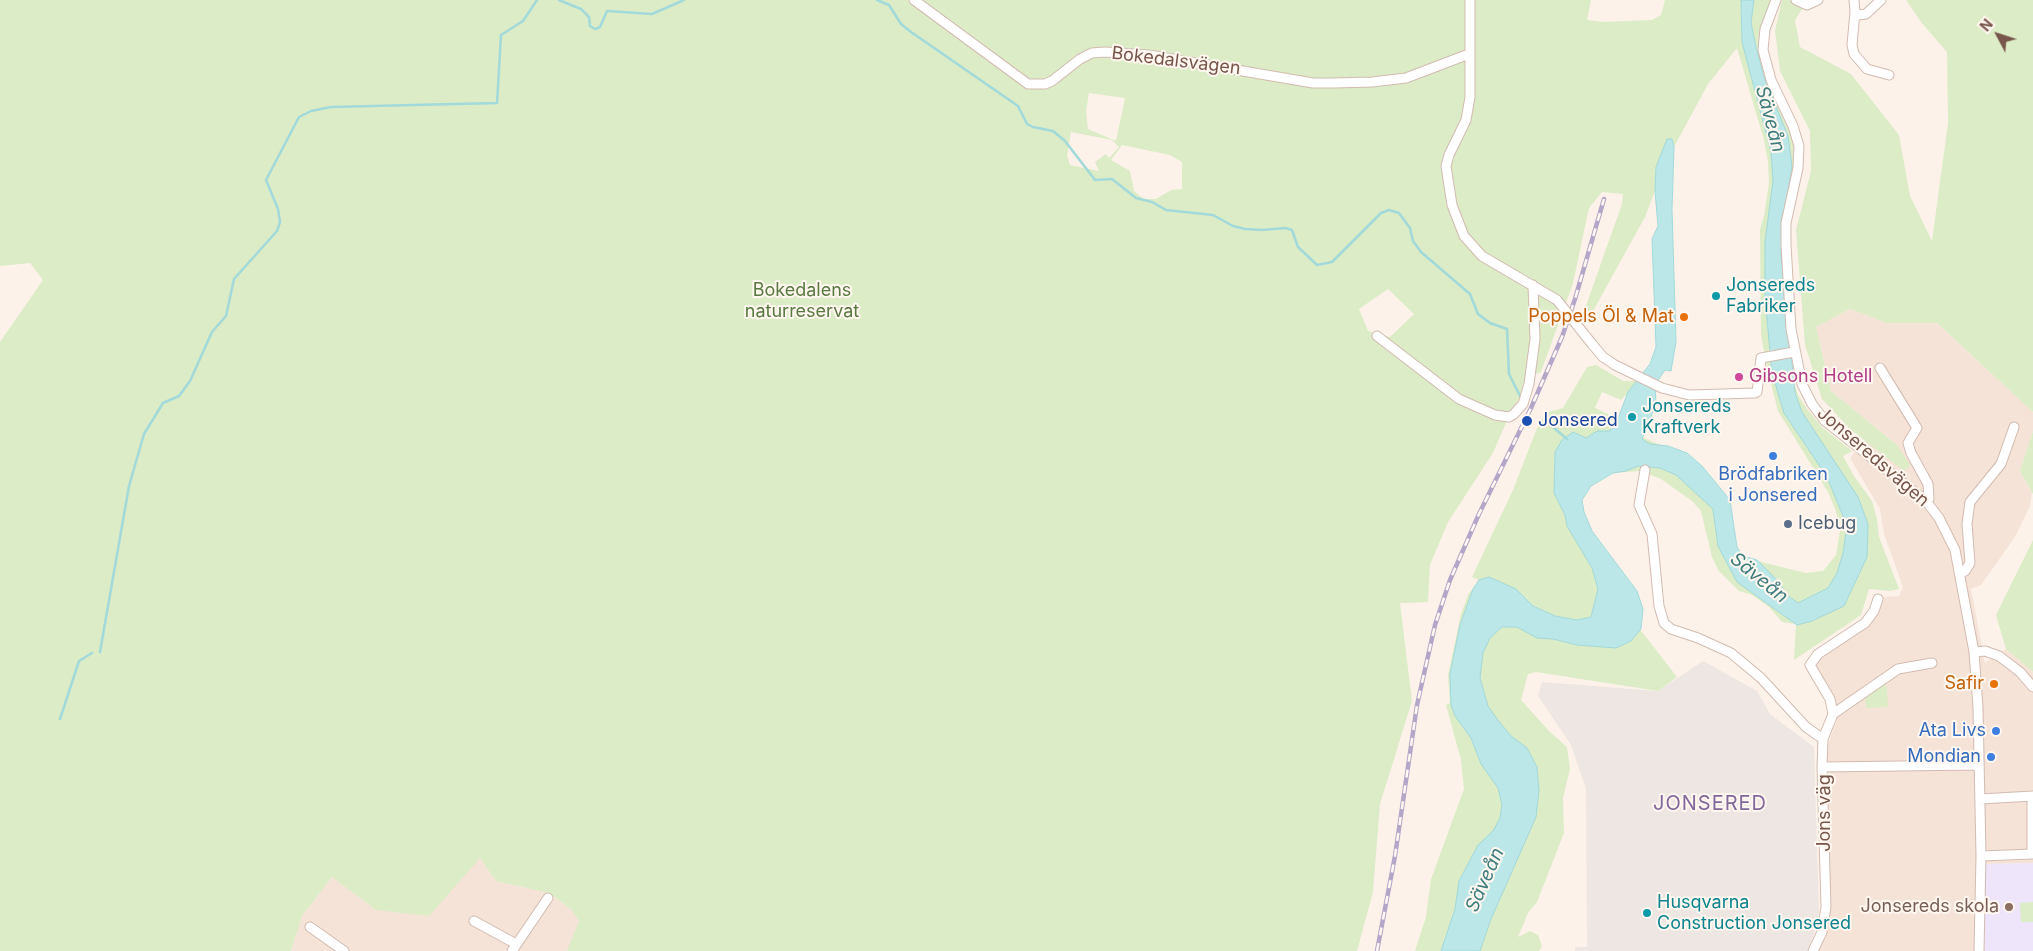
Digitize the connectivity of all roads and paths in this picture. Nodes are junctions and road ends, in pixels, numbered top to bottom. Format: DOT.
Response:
graph roads {
  1 [pos="914,0"];
  2 [pos="1470,0"];
  3 [pos="1776,0"];
  4 [pos="1796,0"];
  5 [pos="1818,0"];
  6 [pos="1854,0"];
  7 [pos="1881,0"];
  8 [pos="1855,12"];
  9 [pos="1469,54"];
  10 [pos="1889,75"];
  11 [pos="1533,285"];
  12 [pos="1377,336"];
  13 [pos="1793,352"];
  14 [pos="1880,368"];
  15 [pos="2014,426"];
  16 [pos="1645,470"];
  17 [pos="1926,501"];
  18 [pos="1960,573"];
  19 [pos="1878,599"];
  20 [pos="1974,652"];
  21 [pos="1932,663"];
  22 [pos="2033,687"];
  23 [pos="1833,714"];
  24 [pos="1823,739"];
  25 [pos="1980,765"];
  26 [pos="1822,767"];
  27 [pos="2032,796"];
  28 [pos="1980,799"];
  29 [pos="2032,854"];
  30 [pos="1981,856"];
  31 [pos="548,898"];
  32 [pos="474,922"];
  33 [pos="310,927"];
  34 [pos="514,947"];
  35 [pos="344,951"];
  36 [pos="1812,951"];
  37 [pos="1979,951"];
  1 -- 9 [label="street, Bokedalsvägen"];
  2 -- 9 [label="street"];
  3 -- 13 [label="street, Jonseredsvägen"];
  4 -- 5 [label="street"];
  6 -- 8 [label="street"];
  7 -- 8 [label="street"];
  8 -- 10 [label="street"];
  9 -- 11 [label="street"];
  11 -- 12 [label="street"];
  11 -- 13 [label="street, bridge"];
  13 -- 17 [label="street, Jonseredsvägen"];
  14 -- 17 [label="street"];
  15 -- 18 [label="street"];
  16 -- 24 [label="street"];
  17 -- 18 [label="street, Jonseredsvägen"];
  18 -- 20 [label="street, Jonseredsvägen"];
  19 -- 23 [label="street"];
  20 -- 22 [label="street"];
  20 -- 25 [label="street, Jonseredsvägen"];
  21 -- 23 [label="street"];
  23 -- 24 [label="street"];
  24 -- 26 [label="street"];
  25 -- 26 [label="street, Jons väg"];
  25 -- 28 [label="street, Jonseredsvägen"];
  26 -- 36 [label="street, Jons väg"];
  27 -- 28 [label="street"];
  27 -- 29 [label="street"];
  28 -- 30 [label="street, Jonseredsvägen"];
  29 -- 30 [label="street"];
  30 -- 37 [label="street, Jonseredsvägen"];
  31 -- 34 [label="street"];
  32 -- 34 [label="street"];
  33 -- 35 [label="street"];
}
